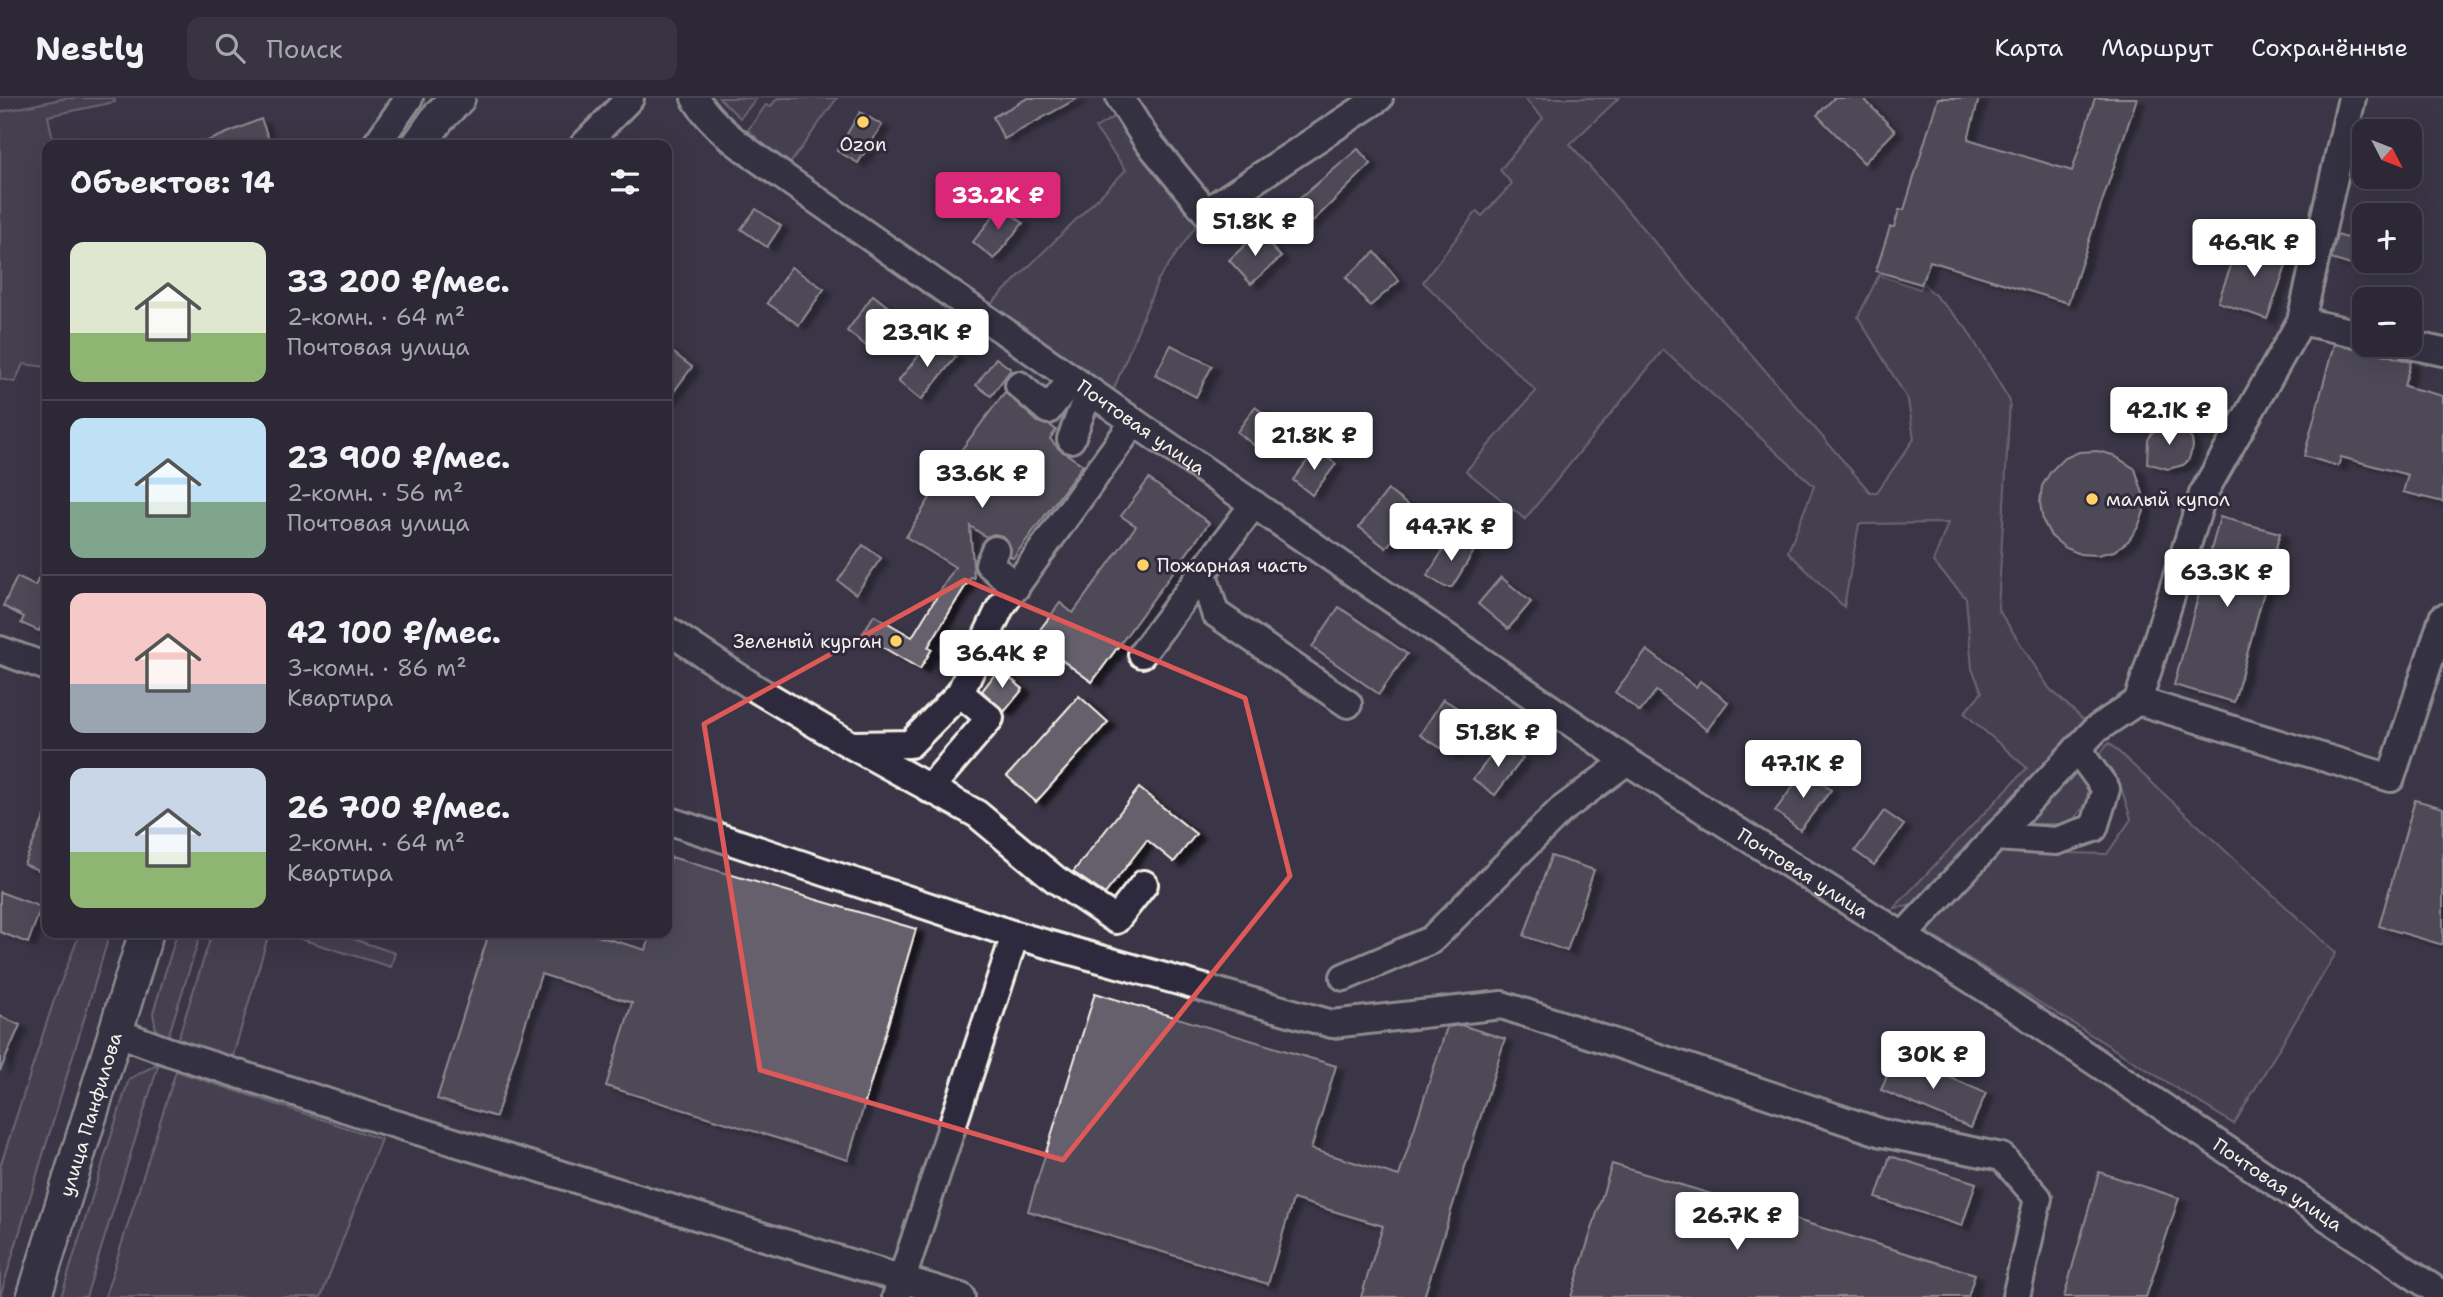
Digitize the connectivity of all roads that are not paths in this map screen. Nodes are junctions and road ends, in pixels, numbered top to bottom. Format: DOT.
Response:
graph roads {
  1 [pos="410,98"];
  2 [pos="458,98"];
  3 [pos="630,98"];
  4 [pos="695,98"];
  5 [pos="1120,98"];
  6 [pos="1379,98"];
  7 [pos="2352,98"];
  8 [pos="380,140"];
  9 [pos="423,140"];
  10 [pos="589,140"];
  11 [pos="2301,321"];
  12 [pos="2352,332"];
  13 [pos="2422,348"];
  14 [pos="2443,352"];
  15 [pos="1019,385"];
  16 [pos="1082,386"];
  17 [pos="1134,422"];
  18 [pos="1071,439"];
  19 [pos="1254,504"];
  20 [pos="995,550"];
  21 [pos="1203,574"];
  22 [pos="1016,587"];
  23 [pos="2443,618"];
  24 [pos="672,634"];
  25 [pos="0,650"];
  26 [pos="1142,654"];
  27 [pos="42,665"];
  28 [pos="960,693"];
  29 [pos="2137,701"];
  30 [pos="1348,704"];
  31 [pos="851,746"];
  32 [pos="2077,749"];
  33 [pos="1627,761"];
  34 [pos="929,789"];
  35 [pos="672,822"];
  36 [pos="1995,837"];
  37 [pos="1144,884"];
  38 [pos="1015,934"];
  39 [pos="1903,936"];
  40 [pos="144,938"];
  41 [pos="1345,977"];
  42 [pos="116,1032"];
  43 [pos="899,1288"];
  44 [pos="2443,1295"];
  45 [pos="34,1297"];
  46 [pos="961,1297"];
  47 [pos="2016,1297"];
  1 -- 8 [label="street"];
  2 -- 9 [label="main road"];
  3 -- 10 [label="street"];
  4 -- 16 [label="street, Почтовая улица"];
  5 -- 6 [label="street"];
  7 -- 11 [label="street"];
  11 -- 12 [label="street"];
  11 -- 29 [label="street"];
  13 -- 14 [label="street"];
  15 -- 16 [label="street"];
  16 -- 17 [label="street, Почтовая улица"];
  16 -- 18 [label="street"];
  17 -- 19 [label="street, Почтовая улица"];
  17 -- 22 [label="street"];
  19 -- 21 [label="street"];
  19 -- 33 [label="street, Почтовая улица"];
  20 -- 22 [label="street"];
  21 -- 26 [label="street"];
  21 -- 30 [label="street"];
  22 -- 28 [label="street"];
  23 -- 29 [label="street"];
  24 -- 31 [label="street"];
  25 -- 27 [label="street"];
  28 -- 31 [label="street"];
  28 -- 34 [label="street"];
  29 -- 32 [label="street"];
  31 -- 34 [label="street"];
  32 -- 36 [label="street"];
  32 -- 36 [label="street"];
  33 -- 39 [label="street, Почтовая улица"];
  33 -- 41 [label="street"];
  34 -- 37 [label="street"];
  35 -- 38 [label="street"];
  36 -- 39 [label="street"];
  38 -- 43 [label="street"];
  38 -- 47 [label="street"];
  39 -- 44 [label="street, Почтовая улица"];
  40 -- 42 [label="main road, улица Панфилова"];
  42 -- 43 [label="street"];
  42 -- 45 [label="main road, улица Панфилова"];
  43 -- 46 [label="street"];
}
